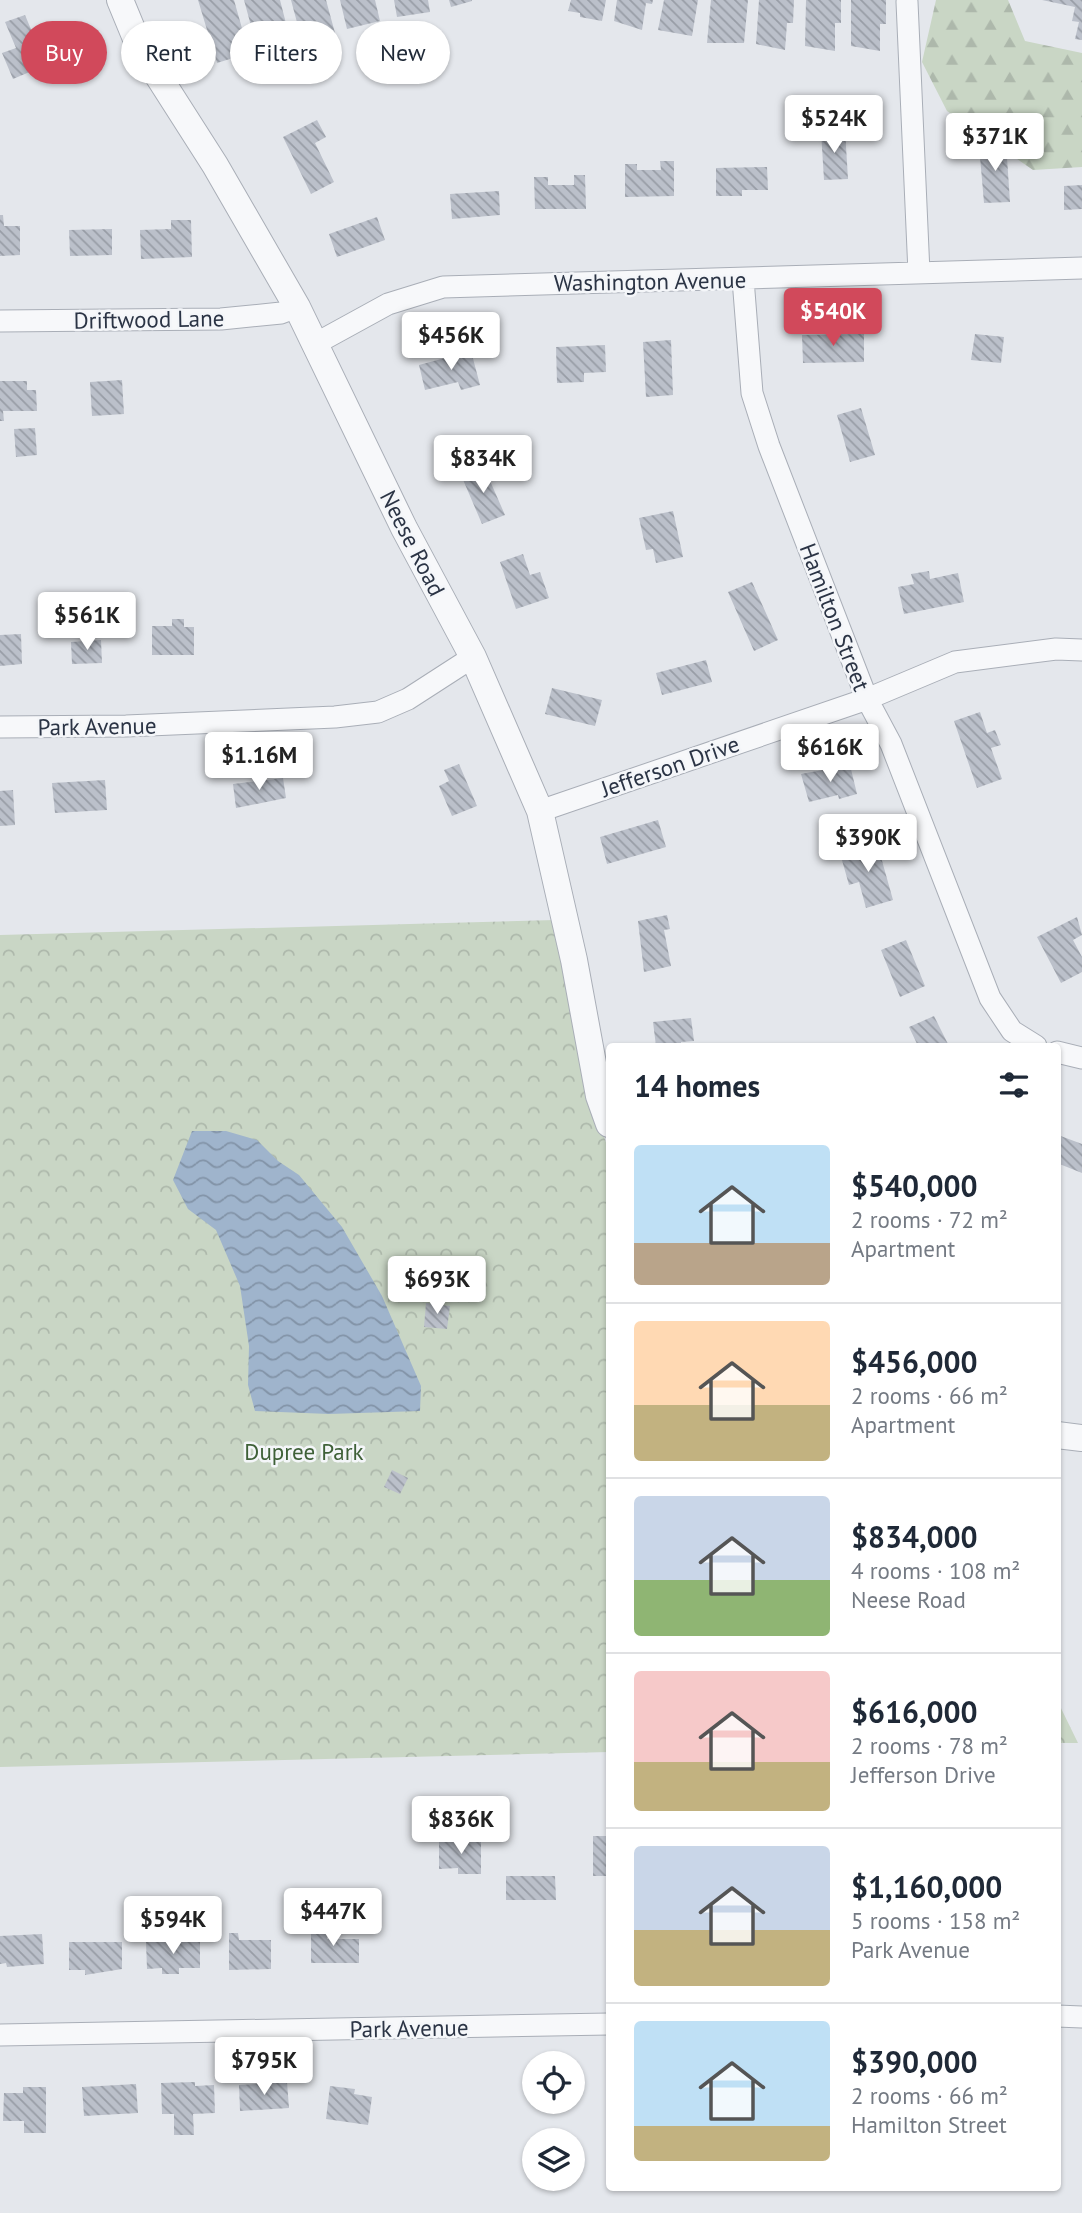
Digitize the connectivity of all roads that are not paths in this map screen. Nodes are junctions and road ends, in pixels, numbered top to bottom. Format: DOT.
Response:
graph roads {
  1 [pos="120,0"];
  2 [pos="906,2"];
  3 [pos="1082,268"];
  4 [pos="919,273"];
  5 [pos="743,279"];
  6 [pos="297,307"];
  7 [pos="0,321"];
  8 [pos="315,344"];
  9 [pos="1082,650"];
  10 [pos="473,657"];
  11 [pos="867,699"];
  12 [pos="0,727"];
  13 [pos="540,811"];
  14 [pos="1031,1043"];
  15 [pos="1061,1053"];
  16 [pos="1082,1058"];
  17 [pos="606,1116"];
  18 [pos="1061,1435"];
  19 [pos="1082,1438"];
  20 [pos="1061,2016"];
  21 [pos="1082,2017"];
  22 [pos="606,2024"];
  23 [pos="0,2035"];
  1 -- 6 [label="street, Neese Road"];
  2 -- 4 [label="street"];
  3 -- 4 [label="street, Washington Avenue"];
  4 -- 5 [label="street, Washington Avenue"];
  5 -- 8 [label="street, Washington Avenue"];
  5 -- 11 [label="street, Hamilton Street"];
  6 -- 7 [label="street, Driftwood Lane"];
  6 -- 8 [label="street, Neese Road"];
  8 -- 10 [label="street, Neese Road"];
  9 -- 11 [label="street, Jefferson Drive"];
  10 -- 12 [label="street, Park Avenue"];
  10 -- 13 [label="street, Neese Road"];
  11 -- 13 [label="street, Jefferson Drive"];
  11 -- 14 [label="street, Hamilton Street"];
  13 -- 17 [label="street, Neese Road"];
  15 -- 16 [label="street"];
  18 -- 19 [label="street"];
  20 -- 21 [label="street"];
  22 -- 23 [label="street, Park Avenue"];
}
